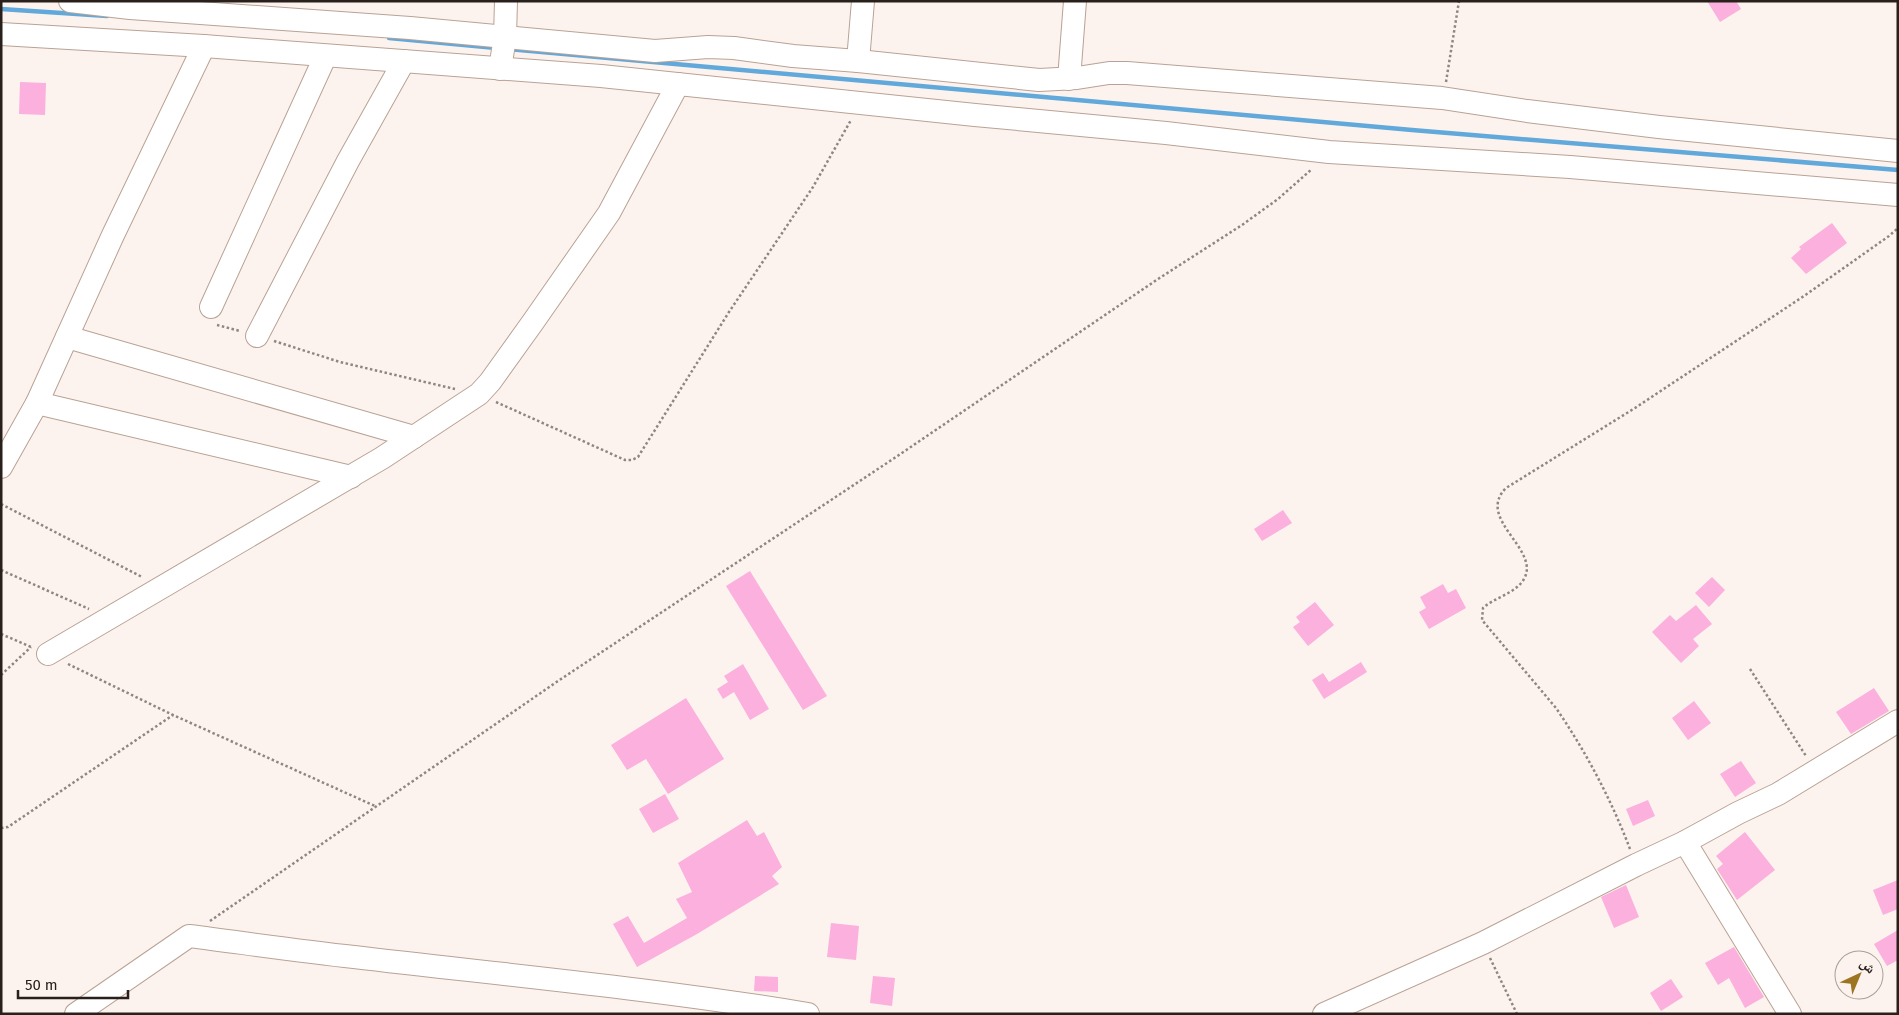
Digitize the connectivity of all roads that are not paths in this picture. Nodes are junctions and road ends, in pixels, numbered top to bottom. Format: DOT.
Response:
graph roads {
  1 [pos="70,1"];
  2 [pos="506,1"];
  3 [pos="863,1"];
  4 [pos="1075,1"];
  5 [pos="229,8"];
  6 [pos="1,34"];
  7 [pos="204,46"];
  8 [pos="502,53"];
  9 [pos="325,57"];
  10 [pos="858,60"];
  11 [pos="404,61"];
  12 [pos="1069,79"];
  13 [pos="678,84"];
  14 [pos="1898,151"];
  15 [pos="1898,195"];
  16 [pos="211,307"];
  17 [pos="257,336"];
  18 [pos="67,337"];
  19 [pos="37,403"];
  20 [pos="414,437"];
  21 [pos="1,467"];
  22 [pos="350,477"];
  23 [pos="48,654"];
  24 [pos="1898,721"];
  25 [pos="1685,842"];
  26 [pos="744,1009"];
  27 [pos="76,1014"];
  28 [pos="808,1014"];
  29 [pos="1324,1014"];
  30 [pos="1790,1014"];
  1 -- 5 [label="street"];
  2 -- 8 [label="street"];
  3 -- 10 [label="street"];
  4 -- 12 [label="street"];
  5 -- 8 [label="street"];
  6 -- 7 [label="street"];
  7 -- 9 [label="street"];
  7 -- 18 [label="street"];
  8 -- 10 [label="street"];
  8 -- 11 [label="street"];
  8 -- 13 [label="street"];
  9 -- 11 [label="street"];
  9 -- 16 [label="street"];
  10 -- 12 [label="street"];
  11 -- 17 [label="street"];
  12 -- 14 [label="street"];
  13 -- 15 [label="street"];
  13 -- 20 [label="street"];
  18 -- 19 [label="street"];
  18 -- 20 [label="street"];
  19 -- 21 [label="street"];
  19 -- 22 [label="street"];
  20 -- 22 [label="street"];
  22 -- 23 [label="street"];
  24 -- 25 [label="street"];
  25 -- 29 [label="street"];
  25 -- 30 [label="street"];
  26 -- 27 [label="street"];
  26 -- 28 [label="street"];
}
